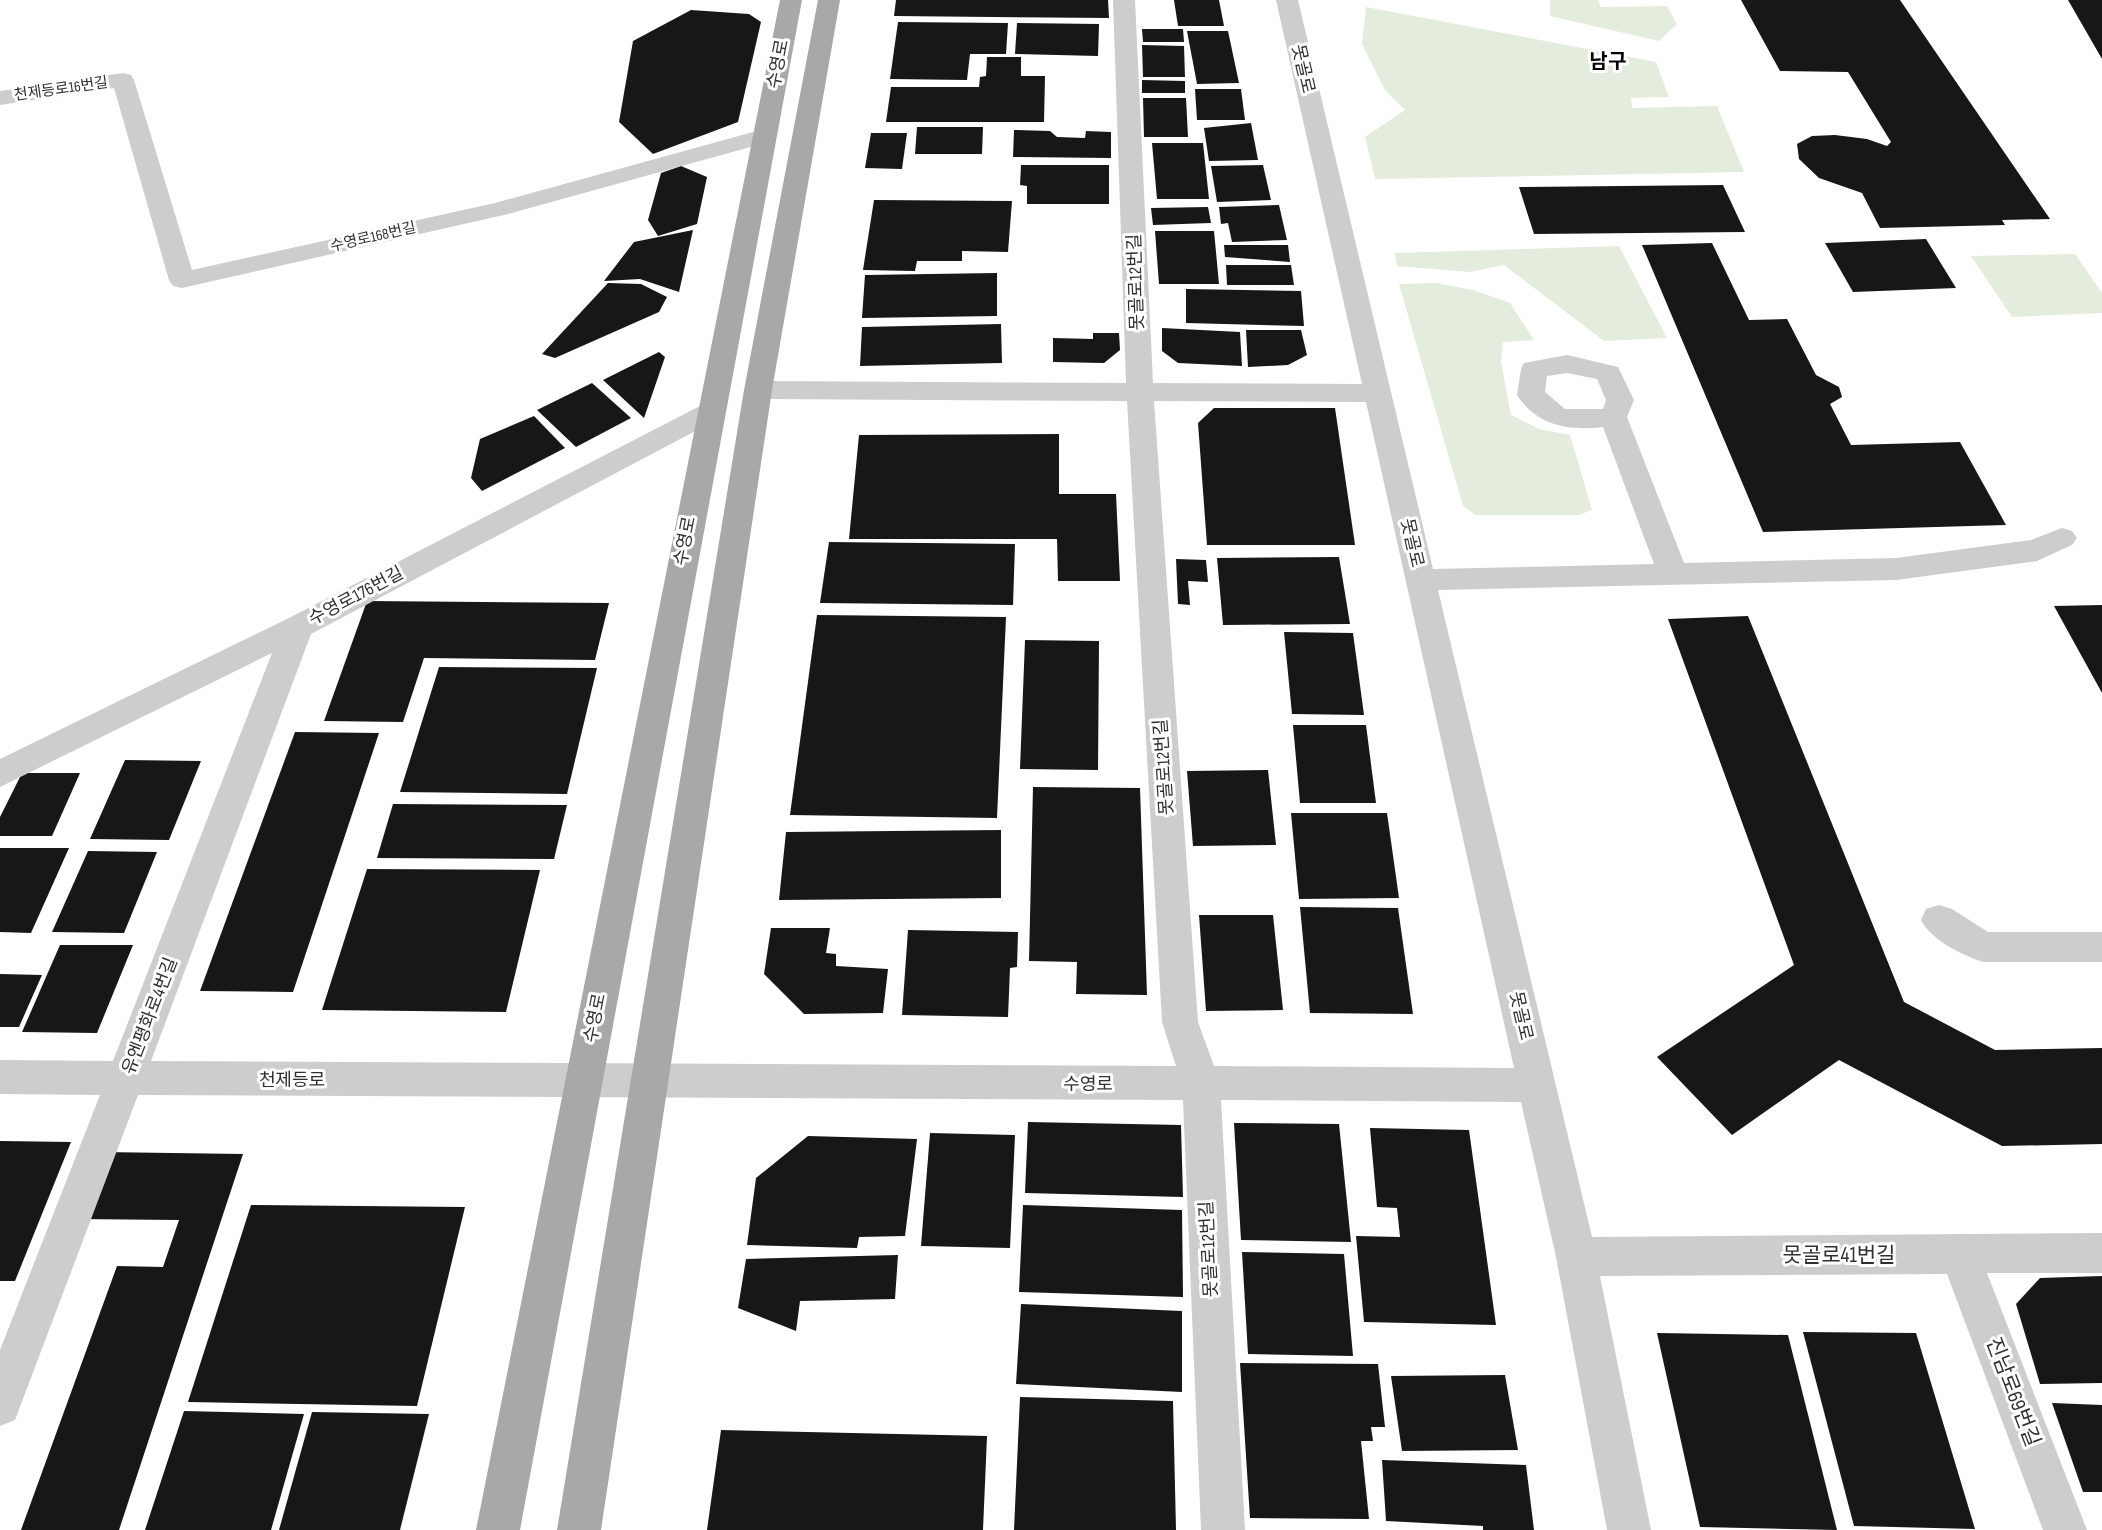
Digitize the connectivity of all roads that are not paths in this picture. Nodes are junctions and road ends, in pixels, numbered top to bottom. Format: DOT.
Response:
graph roads {
  1 [pos="791,0"];
  2 [pos="829,0"];
  3 [pos="1125,0"];
  4 [pos="1287,0"];
  5 [pos="123,80"];
  6 [pos="0,98"];
  7 [pos="764,136"];
  8 [pos="758,390"];
  9 [pos="1140,393"];
  10 [pos="1377,393"];
  11 [pos="710,412"];
  12 [pos="1612,417"];
  13 [pos="2062,538"];
  14 [pos="1673,574"];
  15 [pos="1420,580"];
  16 [pos="298,627"];
  17 [pos="0,774"];
  18 [pos="1939,920"];
  19 [pos="2102,947"];
  20 [pos="0,1077"];
  21 [pos="126,1078"];
  22 [pos="584,1082"];
  23 [pos="651,1083"];
  24 [pos="1201,1084"];
  25 [pos="1537,1085"];
  26 [pos="2102,1253"];
  27 [pos="1960,1255"];
  28 [pos="1576,1257"];
  29 [pos="0,1405"];
  30 [pos="498,1530"];
  31 [pos="579,1530"];
  32 [pos="1223,1530"];
  33 [pos="1629,1530"];
  34 [pos="2065,1530"];
  1 -- 7 [label="main road, 수영로"];
  2 -- 8 [label="main road"];
  3 -- 9 [label="street, 못골로12번길"];
  4 -- 10 [label="street, 못골로"];
  5 -- 6 [label="street, 천제등로16번길"];
  5 -- 7 [label="street, 수영로168번길"];
  7 -- 11 [label="main road, 수영로"];
  8 -- 9 [label="street"];
  8 -- 23 [label="main road"];
  9 -- 10 [label="street"];
  9 -- 24 [label="street, 못골로12번길"];
  10 -- 15 [label="street, 못골로"];
  11 -- 16 [label="street, 수영로176번길"];
  11 -- 22 [label="main road, 수영로"];
  12 -- 14 [label="street"];
  13 -- 14 [label="street"];
  14 -- 15 [label="street"];
  15 -- 25 [label="street, 못골로"];
  16 -- 17 [label="street, 수영로176번길"];
  16 -- 21 [label="street, 유엔평화로4번길"];
  18 -- 19 [label="street"];
  20 -- 21 [label="street, 천제등로"];
  21 -- 22 [label="street, 천제등로"];
  21 -- 29 [label="street, 유엔평화로4번길"];
  22 -- 23 [label="street, 수영로"];
  22 -- 30 [label="main road, 수영로"];
  23 -- 24 [label="street, 수영로"];
  23 -- 31 [label="main road"];
  24 -- 25 [label="street"];
  24 -- 32 [label="street, 못골로12번길"];
  25 -- 28 [label="street, 못골로"];
  26 -- 27 [label="street, 못골로41번길"];
  27 -- 28 [label="street, 못골로41번길"];
  27 -- 34 [label="street, 진남로69번길"];
  28 -- 33 [label="street, 못골로"];
}
